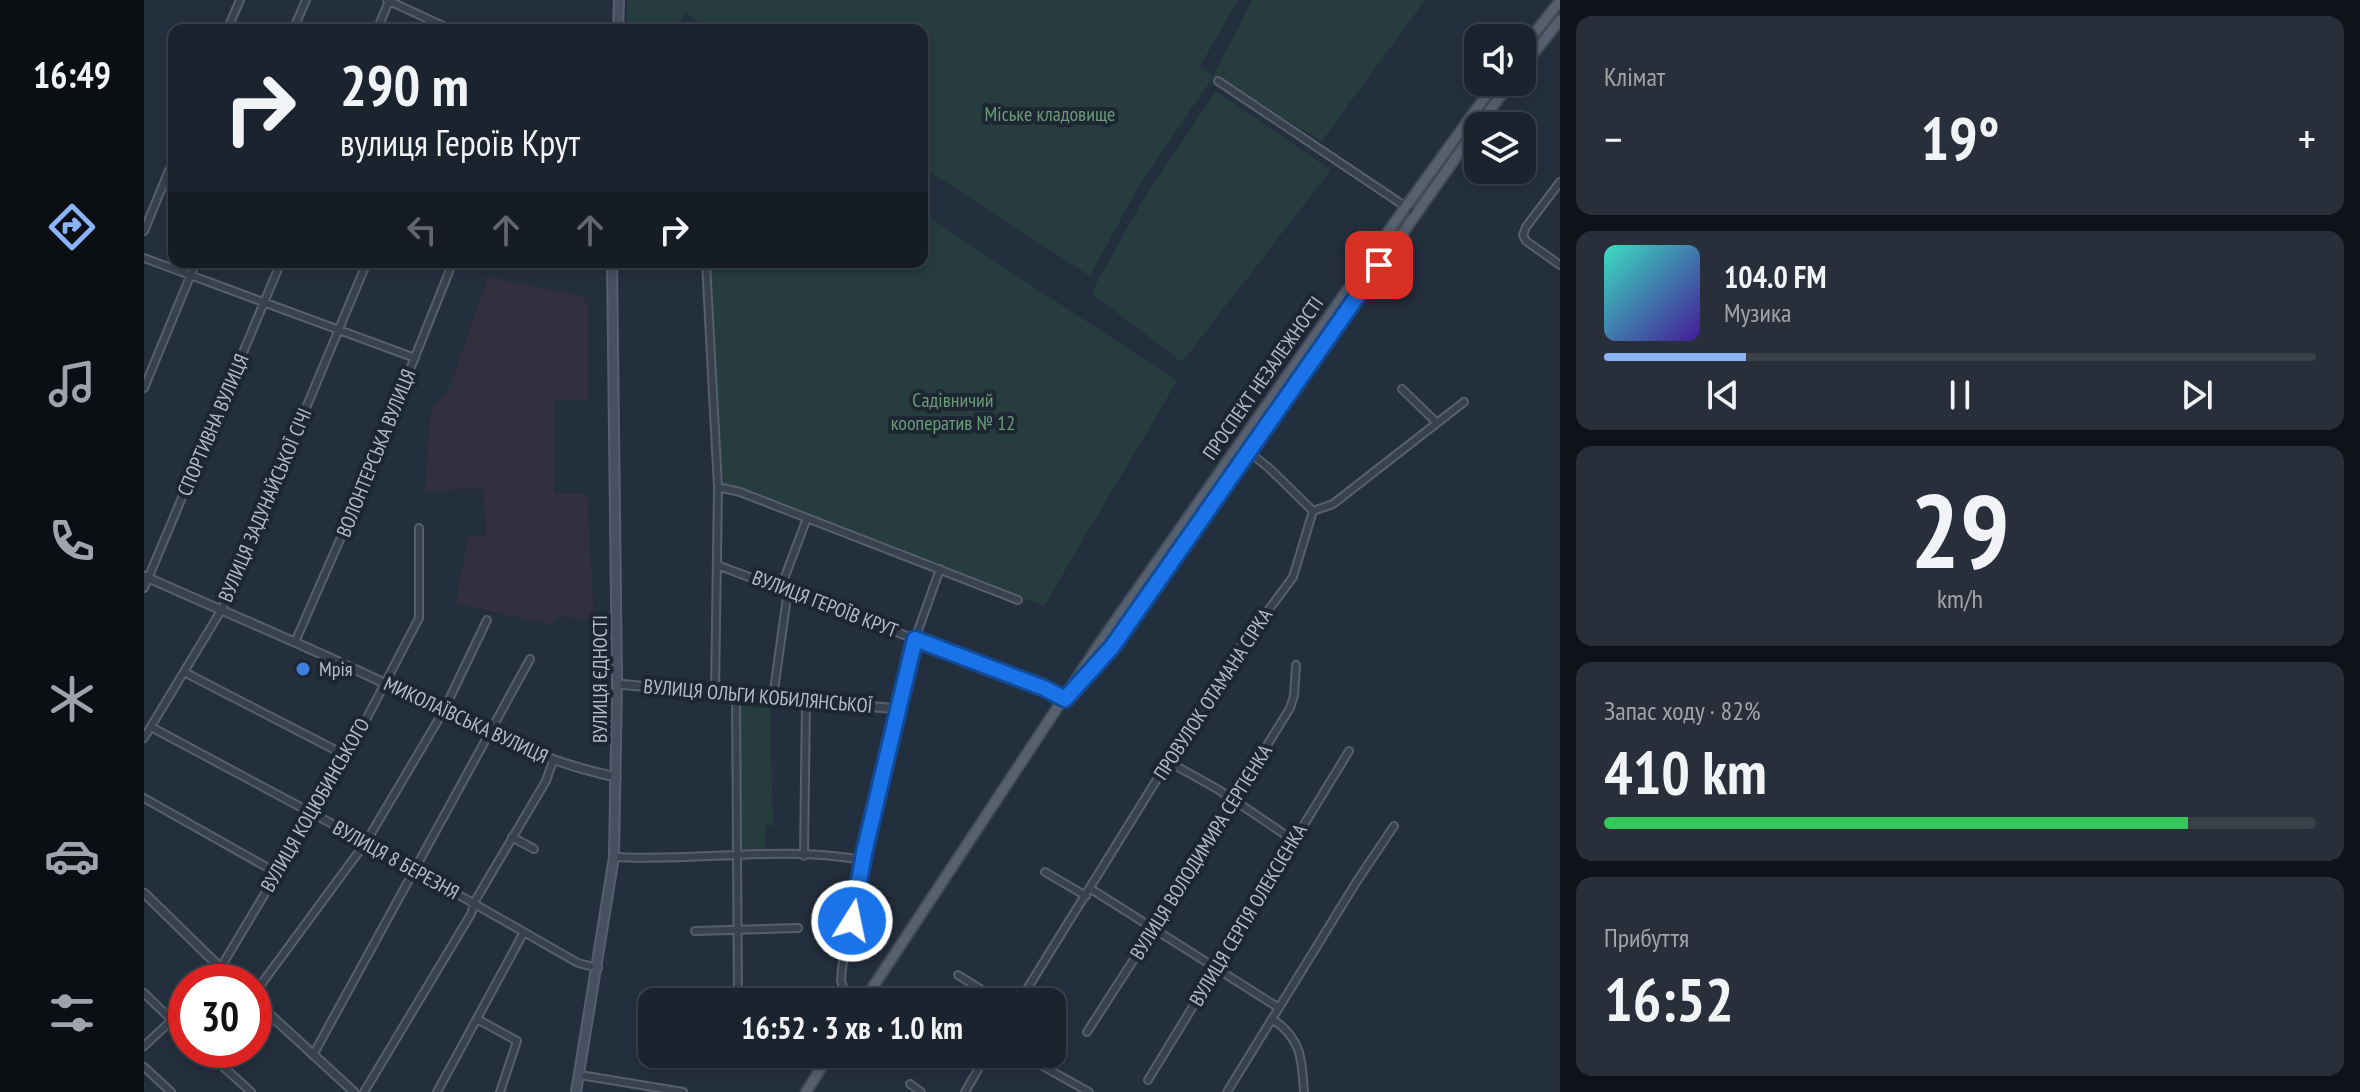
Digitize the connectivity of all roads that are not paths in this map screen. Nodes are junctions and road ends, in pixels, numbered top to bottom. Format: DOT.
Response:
graph roads {
  1 [pos="240,0"];
  2 [pos="306,0"];
  3 [pos="619,0"];
  4 [pos="388,1"];
  5 [pos="1560,1"];
  6 [pos="1560,20"];
  7 [pos="230,24"];
  8 [pos="296,24"];
  9 [pos="379,24"];
  10 [pos="439,24"];
  11 [pos="618,24"];
  12 [pos="1536,31"];
  13 [pos="1536,50"];
  14 [pos="1218,81"];
  15 [pos="1486,96"];
  16 [pos="1464,145"];
  17 [pos="168,173"];
  18 [pos="1560,182"];
  19 [pos="1406,206"];
  20 [pos="1415,213"];
  21 [pos="144,231"];
  22 [pos="144,258"];
  23 [pos="1560,265"];
  24 [pos="168,267"];
  25 [pos="172,268"];
  26 [pos="194,268"];
  27 [pos="279,268"];
  28 [pos="364,268"];
  29 [pos="451,268"];
  30 [pos="612,268"];
  31 [pos="706,268"];
  32 [pos="191,275"];
  33 [pos="264,303"];
  34 [pos="339,329"];
  35 [pos="415,358"];
  36 [pos="144,388"];
  37 [pos="1402,389"];
  38 [pos="1464,402"];
  39 [pos="1437,423"];
  40 [pos="1239,445"];
  41 [pos="1249,451"];
  42 [pos="718,487"];
  43 [pos="1313,511"];
  44 [pos="807,518"];
  45 [pos="419,528"];
  46 [pos="717,565"];
  47 [pos="940,569"];
  48 [pos="147,577"];
  49 [pos="144,588"];
  50 [pos="785,589"];
  51 [pos="1018,600"];
  52 [pos="222,609"];
  53 [pos="487,620"];
  54 [pos="915,639"];
  55 [pos="295,642"];
  56 [pos="1100,644"];
  57 [pos="1109,651"];
  58 [pos="530,659"];
  59 [pos="1296,665"];
  60 [pos="184,672"];
  61 [pos="384,682"];
  62 [pos="617,684"];
  63 [pos="715,692"];
  64 [pos="736,694"];
  65 [pos="773,697"];
  66 [pos="1065,699"];
  67 [pos="806,700"];
  68 [pos="899,709"];
  69 [pos="443,712"];
  70 [pos="151,727"];
  71 [pos="489,734"];
  72 [pos="144,738"];
  73 [pos="1349,751"];
  74 [pos="347,756"];
  75 [pos="553,761"];
  76 [pos="1169,762"];
  77 [pos="616,777"];
  78 [pos="144,798"];
  79 [pos="1232,800"];
  80 [pos="313,813"];
  81 [pos="1394,826"];
  82 [pos="512,837"];
  83 [pos="1293,840"];
  84 [pos="366,842"];
  85 [pos="534,849"];
  86 [pos="736,854"];
  87 [pos="804,856"];
  88 [pos="614,857"];
  89 [pos="863,860"];
  90 [pos="415,870"];
  91 [pos="1045,872"];
  92 [pos="277,873"];
  93 [pos="1089,892"];
  94 [pos="144,893"];
  95 [pos="474,904"];
  96 [pos="738,928"];
  97 [pos="798,928"];
  98 [pos="1153,929"];
  99 [pos="695,931"];
  100 [pos="524,932"];
  101 [pos="218,964"];
  102 [pos="223,964"];
  103 [pos="598,968"];
  104 [pos="1215,968"];
  105 [pos="272,970"];
  106 [pos="958,975"];
  107 [pos="738,988"];
  108 [pos="843,988"];
  109 [pos="872,988"];
  110 [pos="979,988"];
  111 [pos="1028,988"];
  112 [pos="144,993"];
  113 [pos="1279,1008"];
  114 [pos="168,1017"];
  115 [pos="272,1017"];
  116 [pos="477,1019"];
  117 [pos="1272,1019"];
  118 [pos="168,1023"];
  119 [pos="1087,1032"];
  120 [pos="144,1046"];
  121 [pos="313,1055"];
  122 [pos="144,1067"];
  123 [pos="225,1068"];
  124 [pos="821,1068"];
  125 [pos="979,1068"];
  126 [pos="1046,1068"];
  127 [pos="580,1075"];
  128 [pos="1148,1080"];
  129 [pos="910,1084"];
  130 [pos="654,1090"];
  131 [pos="171,1092"];
  132 [pos="251,1092"];
  133 [pos="354,1092"];
  134 [pos="364,1092"];
  135 [pos="437,1092"];
  136 [pos="500,1092"];
  137 [pos="576,1092"];
  138 [pos="683,1092"];
  139 [pos="806,1092"];
  140 [pos="921,1092"];
  141 [pos="965,1092"];
  142 [pos="1089,1092"];
  143 [pos="1227,1092"];
  144 [pos="1304,1092"];
  1 -- 7 [label="street"];
  2 -- 8 [label="street"];
  3 -- 11 [label="main road"];
  4 -- 9 [label="street"];
  4 -- 10 [label="street"];
  5 -- 12 [label="main road"];
  6 -- 13 [label="main road"];
  14 -- 19 [label="street"];
  15 -- 19 [label="main road, ПРОСПЕКТ НЕЗАЛЕЖНОСТІ"];
  16 -- 20 [label="main road, ПРОСПЕКТ НЕЗАЛЕЖНОСТІ"];
  17 -- 21 [label="street"];
  18 -- 23 [label="street"];
  19 -- 20 [label="street"];
  19 -- 40 [label="main road, ПРОСПЕКТ НЕЗАЛЕЖНОСТІ"];
  20 -- 41 [label="main road, ПРОСПЕКТ НЕЗАЛЕЖНОСТІ"];
  22 -- 24 [label="street"];
  25 -- 32 [label="street"];
  26 -- 32 [label="street"];
  27 -- 33 [label="street, СПОРТИВНА ВУЛИЦЯ"];
  28 -- 34 [label="street, ВУЛИЦЯ ЗАДУНАЙСЬКОЇ СІЧІ"];
  29 -- 35 [label="street, ВОЛОНТЕРСЬКА ВУЛИЦЯ"];
  30 -- 62 [label="main road, ВУЛИЦЯ ЄДНОСТІ"];
  31 -- 42 [label="street"];
  32 -- 33 [label="street"];
  32 -- 36 [label="street"];
  33 -- 34 [label="street"];
  33 -- 48 [label="street, СПОРТИВНА ВУЛИЦЯ"];
  34 -- 35 [label="street"];
  34 -- 52 [label="street, ВУЛИЦЯ ЗАДУНАЙСЬКОЇ СІЧІ"];
  35 -- 55 [label="street, ВОЛОНТЕРСЬКА ВУЛИЦЯ"];
  37 -- 39 [label="street"];
  38 -- 39 [label="street"];
  39 -- 43 [label="street"];
  40 -- 41 [label="street"];
  40 -- 56 [label="main road, ПРОСПЕКТ НЕЗАЛЕЖНОСТІ"];
  41 -- 43 [label="street"];
  41 -- 57 [label="main road, ПРОСПЕКТ НЕЗАЛЕЖНОСТІ"];
  42 -- 44 [label="street"];
  42 -- 46 [label="street"];
  43 -- 76 [label="street, ПРОВУЛОК ОТАМАНА СІРКА"];
  44 -- 47 [label="street"];
  44 -- 50 [label="street"];
  45 -- 61 [label="street, ВУЛИЦЯ КОЦЮБИНСЬКОГО"];
  46 -- 50 [label="street, ВУЛИЦЯ ГЕРОЇВ КРУТ"];
  46 -- 63 [label="street"];
  47 -- 51 [label="street"];
  47 -- 54 [label="street"];
  48 -- 49 [label="street, СПОРТИВНА ВУЛИЦЯ"];
  48 -- 52 [label="street, МИКОЛАЇВСЬКА ВУЛИЦЯ"];
  50 -- 54 [label="street, ВУЛИЦЯ ГЕРОЇВ КРУТ"];
  50 -- 65 [label="street"];
  52 -- 55 [label="street, МИКОЛАЇВСЬКА ВУЛИЦЯ"];
  52 -- 60 [label="street, ВУЛИЦЯ ЗАДУНАЙСЬКОЇ СІЧІ"];
  53 -- 69 [label="street"];
  54 -- 66 [label="street, ВУЛИЦЯ ГЕРОЇВ КРУТ"];
  54 -- 68 [label="street"];
  55 -- 61 [label="street, МИКОЛАЇВСЬКА ВУЛИЦЯ"];
  56 -- 57 [label="main road"];
  56 -- 66 [label="main road, ПРОСПЕКТ НЕЗАЛЕЖНОСТІ"];
  57 -- 66 [label="main road, ПРОСПЕКТ НЕЗАЛЕЖНОСТІ"];
  58 -- 71 [label="street"];
  59 -- 79 [label="street, ВУЛИЦЯ ВОЛОДИМИРА СЕРГІЄНКА"];
  60 -- 70 [label="street, ВУЛИЦЯ ЗАДУНАЙСЬКОЇ СІЧІ"];
  60 -- 74 [label="street"];
  61 -- 69 [label="street, МИКОЛАЇВСЬКА ВУЛИЦЯ"];
  61 -- 74 [label="street, ВУЛИЦЯ КОЦЮБИНСЬКОГО"];
  62 -- 63 [label="street, ВУЛИЦЯ ОЛЬГИ КОБИЛЯНСЬКОЇ"];
  62 -- 77 [label="main road, ВУЛИЦЯ ЄДНОСТІ"];
  63 -- 64 [label="street, ВУЛИЦЯ ОЛЬГИ КОБИЛЯНСЬКОЇ"];
  64 -- 65 [label="street, ВУЛИЦЯ ОЛЬГИ КОБИЛЯНСЬКОЇ"];
  64 -- 86 [label="street"];
  65 -- 67 [label="street, ВУЛИЦЯ ОЛЬГИ КОБИЛЯНСЬКОЇ"];
  66 -- 109 [label="main road, ПРОСПЕКТ НЕЗАЛЕЖНОСТІ"];
  67 -- 68 [label="street, ВУЛИЦЯ ОЛЬГИ КОБИЛЯНСЬКОЇ"];
  67 -- 87 [label="street"];
  68 -- 89 [label="street"];
  69 -- 71 [label="street, МИКОЛАЇВСЬКА ВУЛИЦЯ"];
  69 -- 84 [label="street"];
  70 -- 72 [label="street, ВУЛИЦЯ ЗАДУНАЙСЬКОЇ СІЧІ"];
  70 -- 80 [label="street, ВУЛИЦЯ 8 БЕРЕЗНЯ"];
  71 -- 75 [label="street, МИКОЛАЇВСЬКА ВУЛИЦЯ"];
  71 -- 90 [label="street"];
  73 -- 83 [label="street, ВУЛИЦЯ СЕРГІЯ ОЛЕКСІЄНКА"];
  74 -- 80 [label="street, ВУЛИЦЯ КОЦЮБИНСЬКОГО"];
  75 -- 77 [label="street, МИКОЛАЇВСЬКА ВУЛИЦЯ"];
  75 -- 82 [label="street"];
  76 -- 79 [label="street"];
  76 -- 93 [label="street, ПРОВУЛОК ОТАМАНА СІРКА"];
  77 -- 88 [label="main road, ВУЛИЦЯ ЄДНОСТІ"];
  78 -- 92 [label="street"];
  79 -- 83 [label="street"];
  79 -- 98 [label="street, ВУЛИЦЯ ВОЛОДИМИРА СЕРГІЄНКА"];
  80 -- 84 [label="street, ВУЛИЦЯ 8 БЕРЕЗНЯ"];
  80 -- 92 [label="street, ВУЛИЦЯ КОЦЮБИНСЬКОГО"];
  81 -- 113 [label="street"];
  82 -- 85 [label="street"];
  82 -- 95 [label="street"];
  83 -- 104 [label="street, ВУЛИЦЯ СЕРГІЯ ОЛЕКСІЄНКА"];
  84 -- 90 [label="street, ВУЛИЦЯ 8 БЕРЕЗНЯ"];
  84 -- 105 [label="street"];
  86 -- 87 [label="street"];
  86 -- 88 [label="street"];
  86 -- 96 [label="street"];
  87 -- 89 [label="street"];
  88 -- 103 [label="main road, ВУЛИЦЯ ЄДНОСТІ"];
  89 -- 108 [label="street"];
  90 -- 95 [label="street, ВУЛИЦЯ 8 БЕРЕЗНЯ"];
  90 -- 121 [label="street"];
  91 -- 93 [label="street"];
  92 -- 102 [label="street, ВУЛИЦЯ КОЦЮБИНСЬКОГО"];
  93 -- 98 [label="street"];
  93 -- 111 [label="street, ПРОВУЛОК ОТАМАНА СІРКА"];
  94 -- 101 [label="street"];
  95 -- 100 [label="street, ВУЛИЦЯ 8 БЕРЕЗНЯ"];
  95 -- 134 [label="street"];
  96 -- 97 [label="street"];
  96 -- 99 [label="street"];
  96 -- 107 [label="street"];
  98 -- 104 [label="street"];
  98 -- 119 [label="street, ВУЛИЦЯ ВОЛОДИМИРА СЕРГІЄНКА"];
  100 -- 103 [label="street, ВУЛИЦЯ 8 БЕРЕЗНЯ"];
  100 -- 116 [label="street"];
  103 -- 127 [label="main road, ВУЛИЦЯ ЄДНОСТІ"];
  104 -- 113 [label="street"];
  104 -- 128 [label="street, ВУЛИЦЯ СЕРГІЯ ОЛЕКСІЄНКА"];
  106 -- 110 [label="street"];
  112 -- 114 [label="street"];
  113 -- 117 [label="street"];
  115 -- 121 [label="street"];
  116 -- 135 [label="street"];
  116 -- 136 [label="street"];
  117 -- 143 [label="street"];
  117 -- 144 [label="street"];
  118 -- 120 [label="street"];
  121 -- 133 [label="street"];
  122 -- 131 [label="street"];
  123 -- 132 [label="street"];
  124 -- 139 [label="main road"];
  125 -- 141 [label="street"];
  126 -- 142 [label="street"];
  127 -- 130 [label="street"];
  127 -- 137 [label="main road, ВУЛИЦЯ ЄДНОСТІ"];
  129 -- 140 [label="street"];
  130 -- 138 [label="street"];
}
